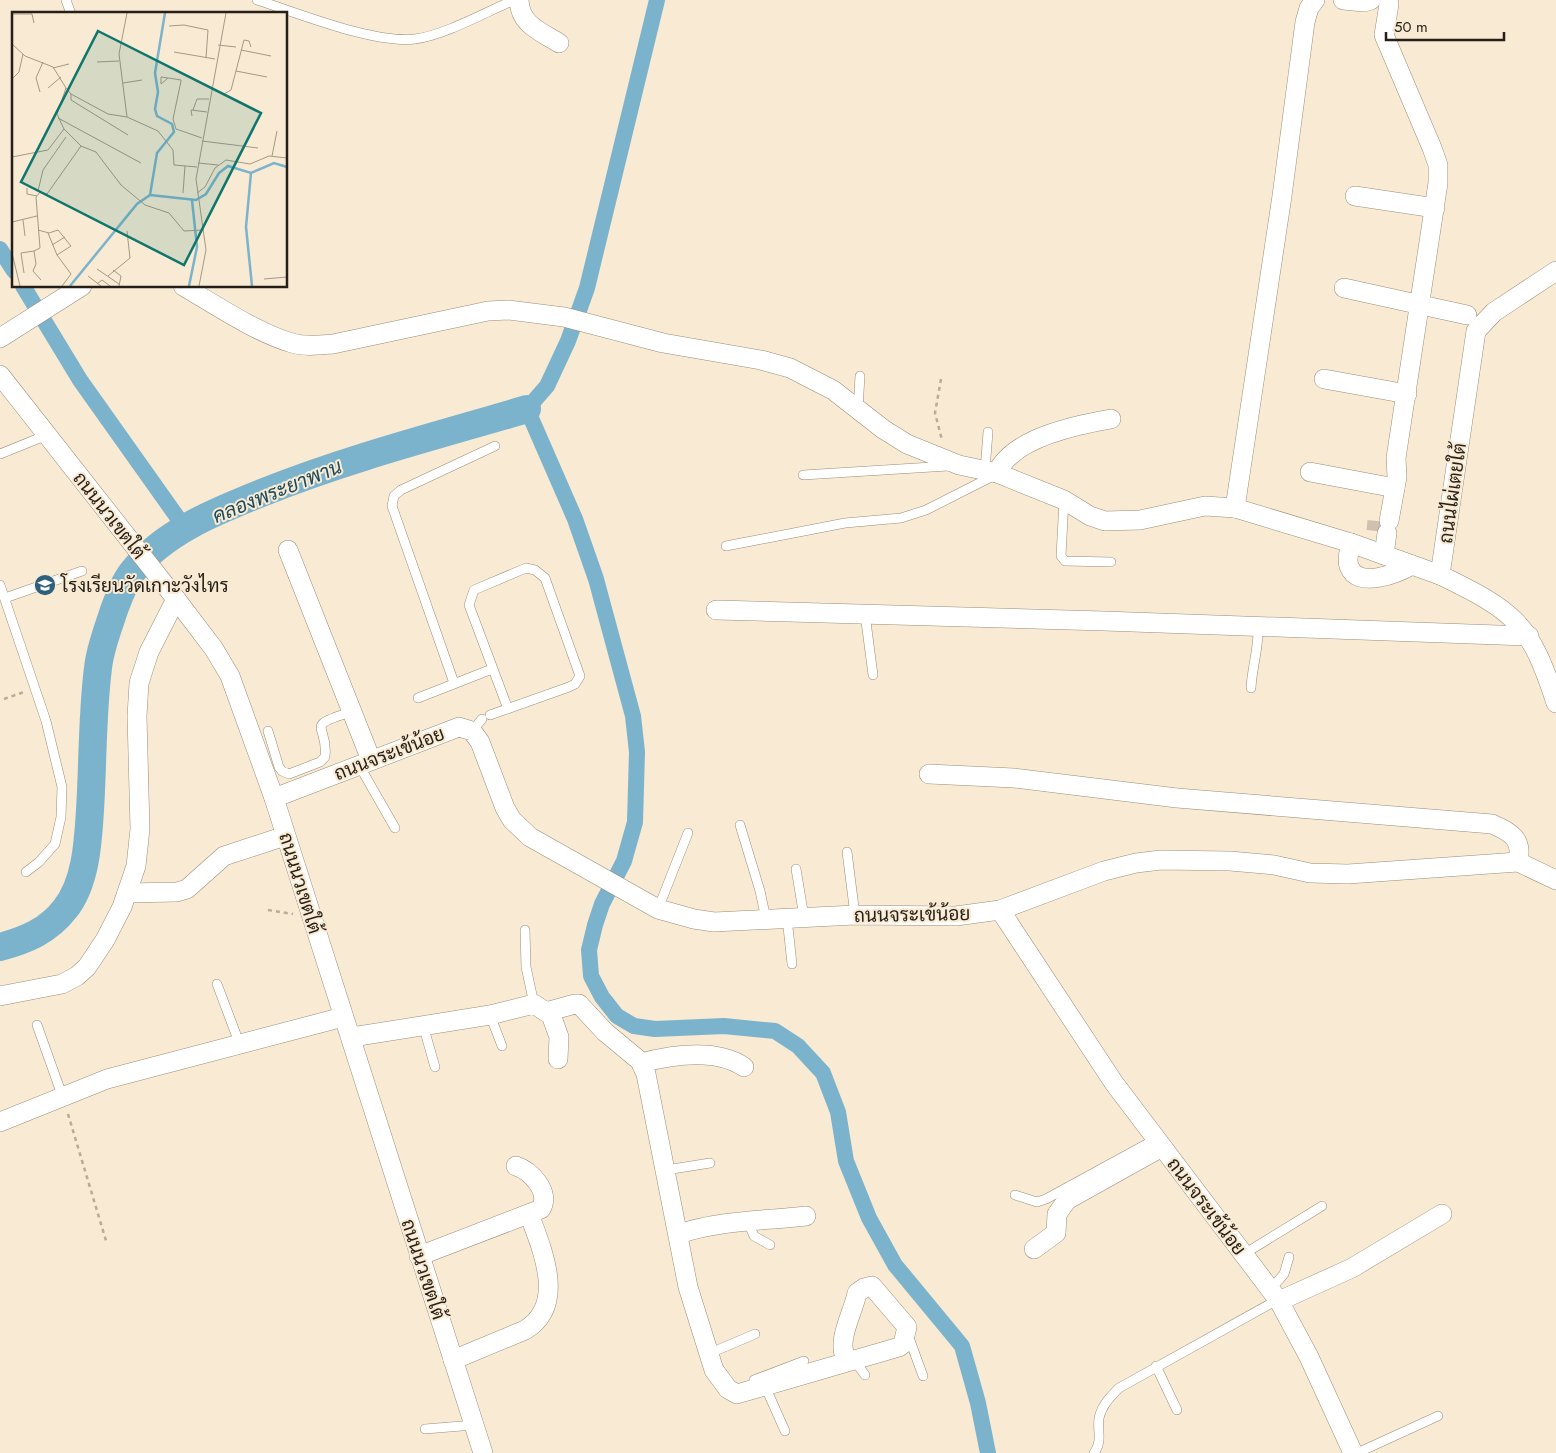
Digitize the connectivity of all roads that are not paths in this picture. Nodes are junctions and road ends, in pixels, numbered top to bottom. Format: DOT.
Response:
graph roads {
  1 [pos="66,0"];
  2 [pos="257,0"];
  3 [pos="514,0"];
  4 [pos="518,0"];
  5 [pos="1315,0"];
  6 [pos="1343,0"];
  7 [pos="1380,2"];
  8 [pos="70,12"];
  9 [pos="560,43"];
  10 [pos="1355,196"];
  11 [pos="1435,208"];
  12 [pos="1556,271"];
  13 [pos="186,288"];
  14 [pos="1344,288"];
  15 [pos="75,290"];
  16 [pos="1421,303"];
  17 [pos="1467,314"];
  18 [pos="4,335"];
  19 [pos="0,375"];
  20 [pos="860,376"];
  21 [pos="1324,379"];
  22 [pos="1407,394"];
  23 [pos="858,409"];
  24 [pos="1111,419"];
  25 [pos="988,432"];
  26 [pos="47,435"];
  27 [pos="495,446"];
  28 [pos="0,454"];
  29 [pos="953,463"];
  30 [pos="991,472"];
  31 [pos="1310,472"];
  32 [pos="803,475"];
  33 [pos="1389,486"];
  34 [pos="1064,500"];
  35 [pos="1235,508"];
  36 [pos="1351,543"];
  37 [pos="726,546"];
  38 [pos="288,550"];
  39 [pos="1378,553"];
  40 [pos="1111,562"];
  41 [pos="1412,565"];
  42 [pos="82,572"];
  43 [pos="1440,575"];
  44 [pos="0,585"];
  45 [pos="172,594"];
  46 [pos="5,598"];
  47 [pos="716,610"];
  48 [pos="865,614"];
  49 [pos="1258,627"];
  50 [pos="1529,636"];
  51 [pos="492,669"];
  52 [pos="873,674"];
  53 [pos="454,683"];
  54 [pos="1251,688"];
  55 [pos="418,698"];
  56 [pos="1556,703"];
  57 [pos="508,709"];
  58 [pos="351,712"];
  59 [pos="481,722"];
  60 [pos="268,732"];
  61 [pos="365,762"];
  62 [pos="929,774"];
  63 [pos="274,798"];
  64 [pos="740,825"];
  65 [pos="395,828"];
  66 [pos="688,834"];
  67 [pos="286,836"];
  68 [pos="847,852"];
  69 [pos="1518,862"];
  70 [pos="796,869"];
  71 [pos="26,872"];
  72 [pos="1556,880"];
  73 [pos="125,900"];
  74 [pos="658,909"];
  75 [pos="1000,910"];
  76 [pos="855,915"];
  77 [pos="796,917"];
  78 [pos="766,919"];
  79 [pos="525,930"];
  80 [pos="792,964"];
  81 [pos="217,984"];
  82 [pos="0,996"];
  83 [pos="542,1008"];
  84 [pos="490,1015"];
  85 [pos="343,1017"];
  86 [pos="37,1025"];
  87 [pos="423,1026"];
  88 [pos="352,1036"];
  89 [pos="240,1045"];
  90 [pos="502,1046"];
  91 [pos="558,1059"];
  92 [pos="641,1063"];
  93 [pos="435,1067"];
  94 [pos="744,1067"];
  95 [pos="62,1096"];
  96 [pos="0,1122"];
  97 [pos="1159,1143"];
  98 [pos="710,1164"];
  99 [pos="516,1166"];
  100 [pos="666,1170"];
  101 [pos="1015,1196"];
  102 [pos="1322,1206"];
  103 [pos="529,1214"];
  104 [pos="1442,1214"];
  105 [pos="806,1216"];
  106 [pos="748,1222"];
  107 [pos="679,1234"];
  108 [pos="770,1245"];
  109 [pos="1034,1249"];
  110 [pos="1244,1254"];
  111 [pos="420,1256"];
  112 [pos="1290,1257"];
  113 [pos="1275,1297"];
  114 [pos="907,1332"];
  115 [pos="755,1334"];
  116 [pos="708,1354"];
  117 [pos="453,1360"];
  118 [pos="804,1361"];
  119 [pos="850,1361"];
  120 [pos="1156,1366"];
  121 [pos="865,1375"];
  122 [pos="923,1376"];
  123 [pos="725,1386"];
  124 [pos="765,1386"];
  125 [pos="1177,1410"];
  126 [pos="1438,1416"];
  127 [pos="474,1425"];
  128 [pos="424,1429"];
  129 [pos="785,1431"];
  130 [pos="1351,1452"];
  131 [pos="483,1453"];
  132 [pos="1094,1453"];
  1 -- 8 [label="lane"];
  2 -- 3 [label="lane"];
  4 -- 9 [label="street"];
  5 -- 35 [label="street"];
  6 -- 7 [label="street"];
  7 -- 11 [label="street"];
  10 -- 11 [label="street"];
  11 -- 16 [label="street"];
  12 -- 43 [label="street, ถนนไผ่เตยใต้"];
  13 -- 23 [label="street"];
  14 -- 16 [label="street"];
  15 -- 18 [label="street"];
  16 -- 17 [label="street"];
  16 -- 22 [label="street"];
  19 -- 26 [label="street, ถนนนวเขตใต้"];
  20 -- 23 [label="lane"];
  21 -- 22 [label="street"];
  22 -- 33 [label="street"];
  23 -- 29 [label="street"];
  24 -- 30 [label="street"];
  25 -- 30 [label="lane"];
  26 -- 28 [label="lane"];
  26 -- 45 [label="street, ถนนนวเขตใต้"];
  27 -- 53 [label="lane"];
  29 -- 30 [label="street"];
  29 -- 32 [label="lane"];
  30 -- 34 [label="street"];
  30 -- 37 [label="lane"];
  31 -- 33 [label="street"];
  33 -- 39 [label="street"];
  34 -- 35 [label="street"];
  34 -- 40 [label="lane"];
  35 -- 36 [label="street"];
  36 -- 39 [label="street"];
  36 -- 41 [label="street"];
  38 -- 58 [label="street"];
  39 -- 41 [label="street"];
  41 -- 43 [label="street"];
  42 -- 46 [label="lane"];
  43 -- 50 [label="street"];
  44 -- 46 [label="lane"];
  45 -- 63 [label="street, ถนนนวเขตใต้"];
  45 -- 73 [label="street"];
  46 -- 71 [label="lane"];
  47 -- 48 [label="street"];
  48 -- 49 [label="street"];
  48 -- 52 [label="lane"];
  49 -- 50 [label="street"];
  49 -- 54 [label="lane"];
  50 -- 56 [label="street"];
  51 -- 53 [label="lane"];
  51 -- 57 [label="lane"];
  51 -- 57 [label="lane"];
  53 -- 55 [label="lane"];
  57 -- 59 [label="lane"];
  58 -- 60 [label="lane"];
  58 -- 61 [label="street"];
  59 -- 61 [label="street, ถนนจระเข้น้อย"];
  59 -- 74 [label="street, ถนนจระเข้น้อย"];
  61 -- 63 [label="street, ถนนจระเข้น้อย"];
  61 -- 65 [label="lane"];
  62 -- 69 [label="street"];
  63 -- 67 [label="street, ถนนนวเขตใต้"];
  64 -- 78 [label="lane"];
  66 -- 74 [label="lane"];
  67 -- 73 [label="street"];
  67 -- 85 [label="street, ถนนนวเขตใต้"];
  68 -- 76 [label="lane"];
  69 -- 72 [label="street"];
  69 -- 75 [label="street"];
  70 -- 77 [label="lane"];
  73 -- 82 [label="street"];
  74 -- 78 [label="street, ถนนจระเข้น้อย"];
  75 -- 76 [label="street, ถนนจระเข้น้อย"];
  75 -- 97 [label="street, ถนนจระเข้น้อย"];
  76 -- 77 [label="street, ถนนจระเข้น้อย"];
  77 -- 78 [label="street, ถนนจระเข้น้อย"];
  77 -- 80 [label="lane"];
  79 -- 83 [label="lane"];
  81 -- 89 [label="lane"];
  83 -- 84 [label="street"];
  83 -- 91 [label="street"];
  83 -- 92 [label="street"];
  84 -- 87 [label="street"];
  84 -- 90 [label="lane"];
  85 -- 88 [label="street, ถนนนวเขตใต้"];
  85 -- 89 [label="street"];
  86 -- 95 [label="lane"];
  87 -- 88 [label="street"];
  87 -- 93 [label="lane"];
  88 -- 111 [label="street, ถนนนวเขตใต้"];
  89 -- 95 [label="street"];
  92 -- 94 [label="street"];
  92 -- 100 [label="street"];
  95 -- 96 [label="street"];
  97 -- 101 [label="lane"];
  97 -- 109 [label="street"];
  97 -- 110 [label="street, ถนนจระเข้น้อย"];
  98 -- 100 [label="lane"];
  99 -- 103 [label="street"];
  100 -- 107 [label="street"];
  102 -- 110 [label="lane"];
  103 -- 111 [label="street"];
  103 -- 117 [label="street"];
  104 -- 113 [label="street"];
  105 -- 106 [label="street"];
  106 -- 107 [label="street"];
  106 -- 108 [label="lane"];
  107 -- 116 [label="street"];
  110 -- 113 [label="street, ถนนจระเข้น้อย"];
  111 -- 117 [label="street, ถนนนวเขตใต้"];
  112 -- 113 [label="lane"];
  113 -- 120 [label="lane"];
  113 -- 130 [label="street, ถนนจระเข้น้อย"];
  114 -- 119 [label="street"];
  114 -- 119 [label="street"];
  114 -- 122 [label="lane"];
  115 -- 116 [label="lane"];
  116 -- 123 [label="street"];
  117 -- 127 [label="street, ถนนนวเขตใต้"];
  118 -- 123 [label="lane"];
  119 -- 121 [label="lane"];
  119 -- 124 [label="street"];
  120 -- 125 [label="lane"];
  120 -- 132 [label="lane"];
  123 -- 124 [label="street"];
  124 -- 129 [label="lane"];
  126 -- 130 [label="lane"];
  127 -- 128 [label="lane"];
  127 -- 131 [label="street, ถนนนวเขตใต้"];
}
